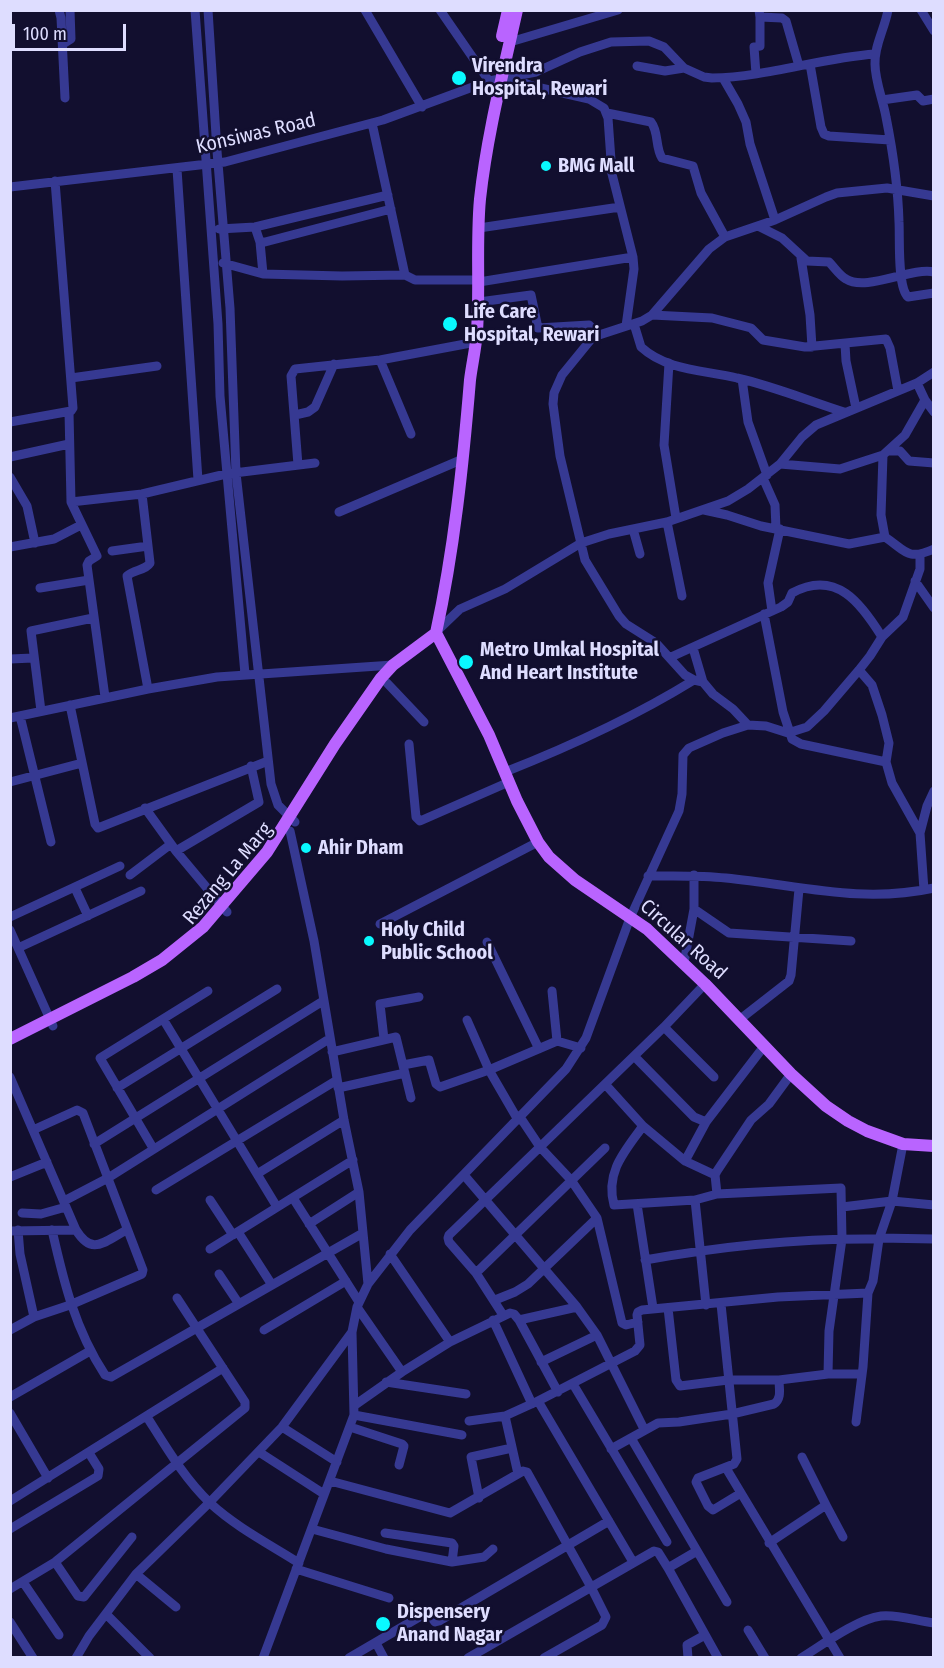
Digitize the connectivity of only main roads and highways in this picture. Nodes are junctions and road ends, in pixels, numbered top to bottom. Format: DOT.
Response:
graph roads {
  1 [pos="508,10"];
  2 [pos="516,10"];
  3 [pos="498,79"];
  4 [pos="476,281"];
  5 [pos="473,347"];
  6 [pos="436,633"];
  7 [pos="408,654"];
  8 [pos="323,770"];
  9 [pos="52,1023"];
  10 [pos="10,1039"];
  11 [pos="10,1046"];
  12 [pos="933,1146"];
  1 -- 3 [label="main road"];
  2 -- 3 [label="main road"];
  3 -- 4 [label="main road"];
  3 -- 4 [label="main road"];
  4 -- 5 [label="main road"];
  4 -- 5 [label="main road"];
  5 -- 6 [label="main road"];
  6 -- 7 [label="main road, Rezang La Marg"];
  6 -- 12 [label="main road, Circular Road"];
  7 -- 8 [label="main road, Rezang La Marg"];
  7 -- 8 [label="main road, Rezang La Marg"];
  8 -- 9 [label="main road, Rezang La Marg"];
  9 -- 10 [label="main road, Rezang La Marg"];
  9 -- 11 [label="main road, Rezang La Marg"];
}
